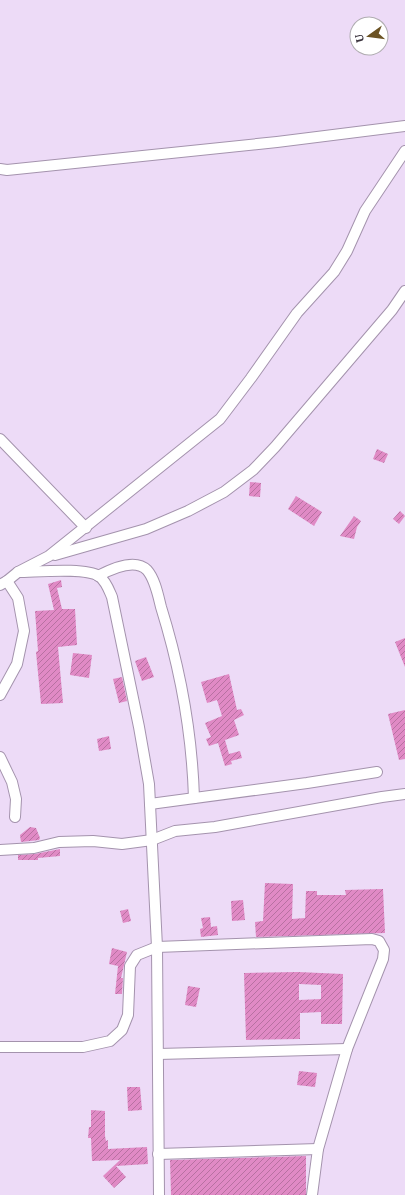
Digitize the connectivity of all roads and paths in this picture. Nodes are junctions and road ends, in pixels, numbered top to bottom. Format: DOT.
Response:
graph roads {
  1 [pos="405,126"];
  2 [pos="405,151"];
  3 [pos="0,169"];
  4 [pos="405,291"];
  5 [pos="0,439"];
  6 [pos="86,528"];
  7 [pos="49,556"];
  8 [pos="18,572"];
  9 [pos="98,576"];
  10 [pos="3,583"];
  11 [pos="0,695"];
  12 [pos="0,757"];
  13 [pos="377,772"];
  14 [pos="405,794"];
  15 [pos="194,798"];
  16 [pos="150,804"];
  17 [pos="14,816"];
  18 [pos="152,840"];
  19 [pos="0,850"];
  20 [pos="157,947"];
  21 [pos="0,1047"];
  22 [pos="347,1049"];
  23 [pos="158,1054"];
  24 [pos="318,1149"];
  25 [pos="158,1154"];
  26 [pos="158,1195"];
  27 [pos="312,1195"];
  1 -- 3 [label="street"];
  2 -- 6 [label="street"];
  4 -- 7 [label="street"];
  5 -- 6 [label="street"];
  6 -- 7 [label="street"];
  7 -- 8 [label="street"];
  8 -- 9 [label="street"];
  8 -- 10 [label="street"];
  9 -- 15 [label="street"];
  9 -- 16 [label="street"];
  10 -- 11 [label="street"];
  12 -- 17 [label="street"];
  13 -- 15 [label="street"];
  14 -- 18 [label="street"];
  15 -- 16 [label="street"];
  16 -- 18 [label="street"];
  18 -- 19 [label="street"];
  18 -- 20 [label="street"];
  20 -- 21 [label="street"];
  20 -- 22 [label="street"];
  20 -- 23 [label="street"];
  22 -- 23 [label="street"];
  22 -- 24 [label="street"];
  23 -- 25 [label="street"];
  24 -- 25 [label="street"];
  24 -- 27 [label="street"];
  25 -- 26 [label="street"];
}
